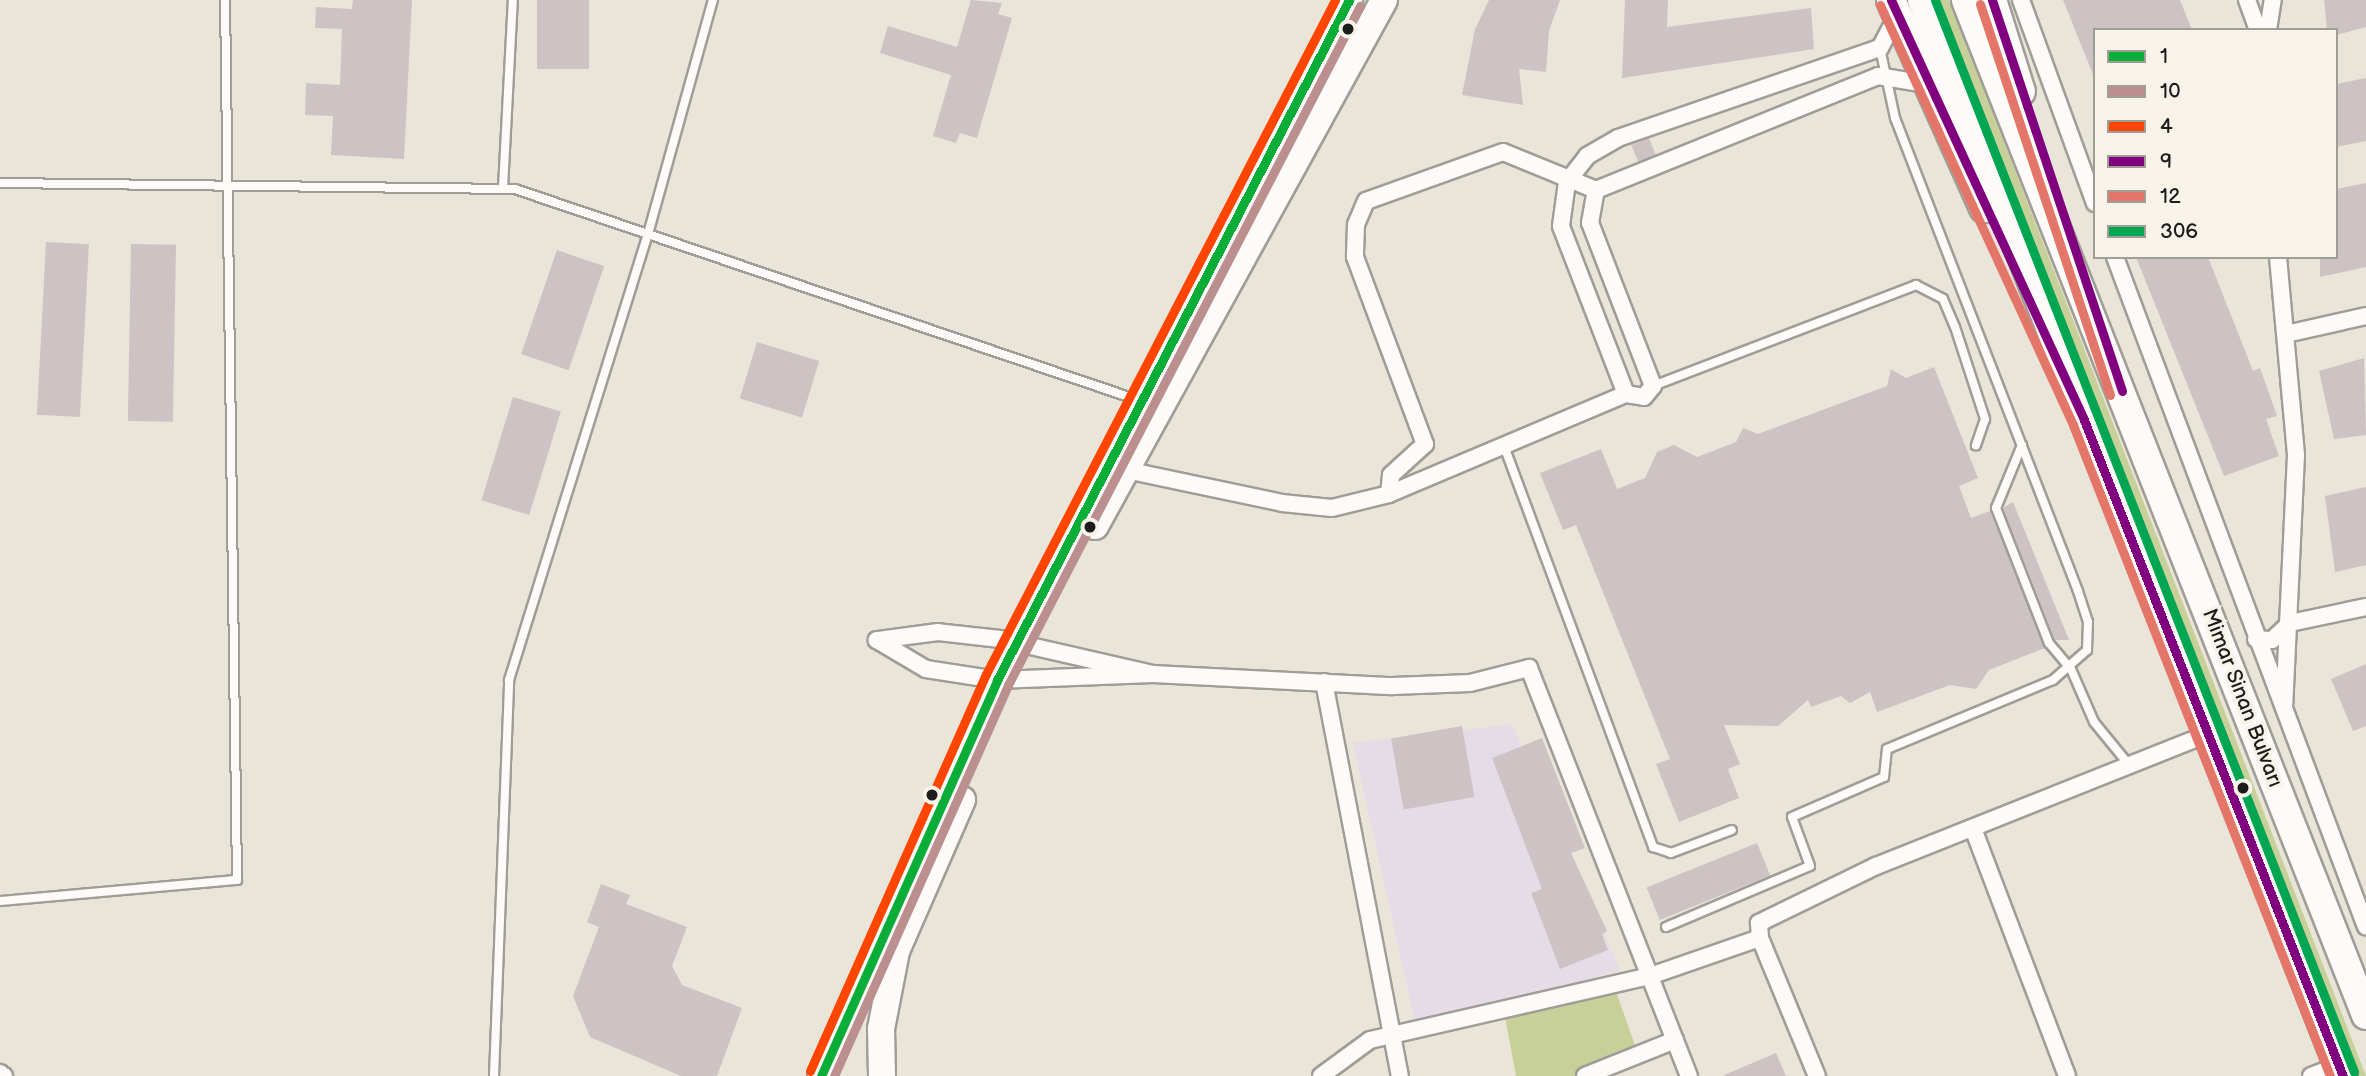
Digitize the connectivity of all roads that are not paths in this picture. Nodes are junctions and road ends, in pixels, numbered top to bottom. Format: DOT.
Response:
graph roads {
  1 [pos="225,0"];
  2 [pos="513,0"];
  3 [pos="713,0"];
  4 [pos="1349,0"];
  5 [pos="1384,0"];
  6 [pos="1922,0"];
  7 [pos="1966,0"];
  8 [pos="1992,0"];
  9 [pos="2021,0"];
  10 [pos="2247,0"];
  11 [pos="2273,0"];
  12 [pos="1894,8"];
  13 [pos="2257,28"];
  14 [pos="2268,28"];
  15 [pos="1880,48"];
  16 [pos="1885,76"];
  17 [pos="1926,85"];
  18 [pos="230,181"];
  19 [pos="1567,182"];
  20 [pos="0,183"];
  21 [pos="503,188"];
  22 [pos="1596,190"];
  23 [pos="2093,198"];
  24 [pos="648,233"];
  25 [pos="2116,259"];
  26 [pos="2278,259"];
  27 [pos="2366,316"];
  28 [pos="2286,334"];
  29 [pos="2118,380"];
  30 [pos="1654,386"];
  31 [pos="1626,394"];
  32 [pos="1139,400"];
  33 [pos="2084,420"];
  34 [pos="2023,443"];
  35 [pos="1976,445"];
  36 [pos="1504,446"];
  37 [pos="1126,470"];
  38 [pos="1389,494"];
  39 [pos="2366,607"];
  40 [pos="2290,623"];
  41 [pos="2256,639"];
  42 [pos="1024,644"];
  43 [pos="2071,669"];
  44 [pos="1153,674"];
  45 [pos="1006,680"];
  46 [pos="1324,682"];
  47 [pos="2283,712"];
  48 [pos="2207,734"];
  49 [pos="2130,766"];
  50 [pos="1732,830"];
  51 [pos="1974,831"];
  52 [pos="2358,884"];
  53 [pos="0,901"];
  54 [pos="1666,926"];
  55 [pos="2366,927"];
  56 [pos="1760,938"];
  57 [pos="1650,976"];
  58 [pos="2366,1016"];
  59 [pos="1394,1033"];
  60 [pos="1675,1040"];
  61 [pos="2341,1071"];
  62 [pos="882,1074"];
  63 [pos="822,1075"];
  64 [pos="494,1076"];
  65 [pos="1321,1076"];
  66 [pos="1400,1076"];
  67 [pos="1585,1076"];
  68 [pos="1689,1076"];
  69 [pos="1817,1076"];
  70 [pos="2067,1076"];
  71 [pos="2311,1076"];
  1 -- 18 [label="lane"];
  2 -- 21 [label="lane"];
  3 -- 24 [label="lane"];
  4 -- 32 [label="main road"];
  5 -- 37 [label="main road"];
  6 -- 33 [label="highway"];
  7 -- 29 [label="highway"];
  8 -- 29 [label="highway"];
  9 -- 23 [label="street"];
  10 -- 13 [label="street"];
  11 -- 14 [label="street"];
  12 -- 15 [label="street"];
  12 -- 17 [label="highway"];
  15 -- 16 [label="lane"];
  15 -- 19 [label="street"];
  16 -- 17 [label="street"];
  16 -- 22 [label="street"];
  16 -- 34 [label="lane"];
  17 -- 33 [label="highway"];
  18 -- 20 [label="lane"];
  18 -- 21 [label="lane"];
  18 -- 53 [label="lane"];
  19 -- 22 [label="street"];
  19 -- 31 [label="street"];
  19 -- 38 [label="street"];
  21 -- 24 [label="lane"];
  22 -- 30 [label="street"];
  24 -- 32 [label="lane"];
  24 -- 64 [label="lane"];
  25 -- 41 [label="street"];
  26 -- 28 [label="street"];
  27 -- 28 [label="street"];
  28 -- 40 [label="street"];
  29 -- 58 [label="highway, Mimar Sinan Bulvarı"];
  30 -- 31 [label="street"];
  30 -- 35 [label="lane"];
  31 -- 36 [label="street"];
  32 -- 42 [label="main road"];
  33 -- 48 [label="highway"];
  34 -- 43 [label="lane"];
  34 -- 43 [label="lane"];
  36 -- 38 [label="street"];
  36 -- 50 [label="lane"];
  37 -- 38 [label="street"];
  37 -- 42 [label="main road"];
  39 -- 40 [label="street"];
  40 -- 41 [label="street"];
  40 -- 47 [label="street"];
  41 -- 47 [label="street"];
  42 -- 44 [label="street"];
  42 -- 45 [label="main road"];
  42 -- 45 [label="street"];
  43 -- 49 [label="lane"];
  43 -- 54 [label="lane"];
  44 -- 45 [label="street"];
  44 -- 46 [label="street"];
  45 -- 62 [label="main road"];
  45 -- 63 [label="main road"];
  46 -- 57 [label="street"];
  46 -- 59 [label="street"];
  47 -- 52 [label="street"];
  48 -- 49 [label="street"];
  48 -- 61 [label="highway"];
  49 -- 51 [label="street"];
  51 -- 56 [label="street"];
  51 -- 70 [label="street"];
  52 -- 55 [label="street"];
  56 -- 57 [label="street"];
  56 -- 69 [label="street"];
  57 -- 59 [label="street"];
  57 -- 60 [label="street"];
  59 -- 65 [label="street"];
  59 -- 66 [label="street"];
  60 -- 67 [label="street"];
  60 -- 68 [label="street"];
  61 -- 71 [label="street"];
}
